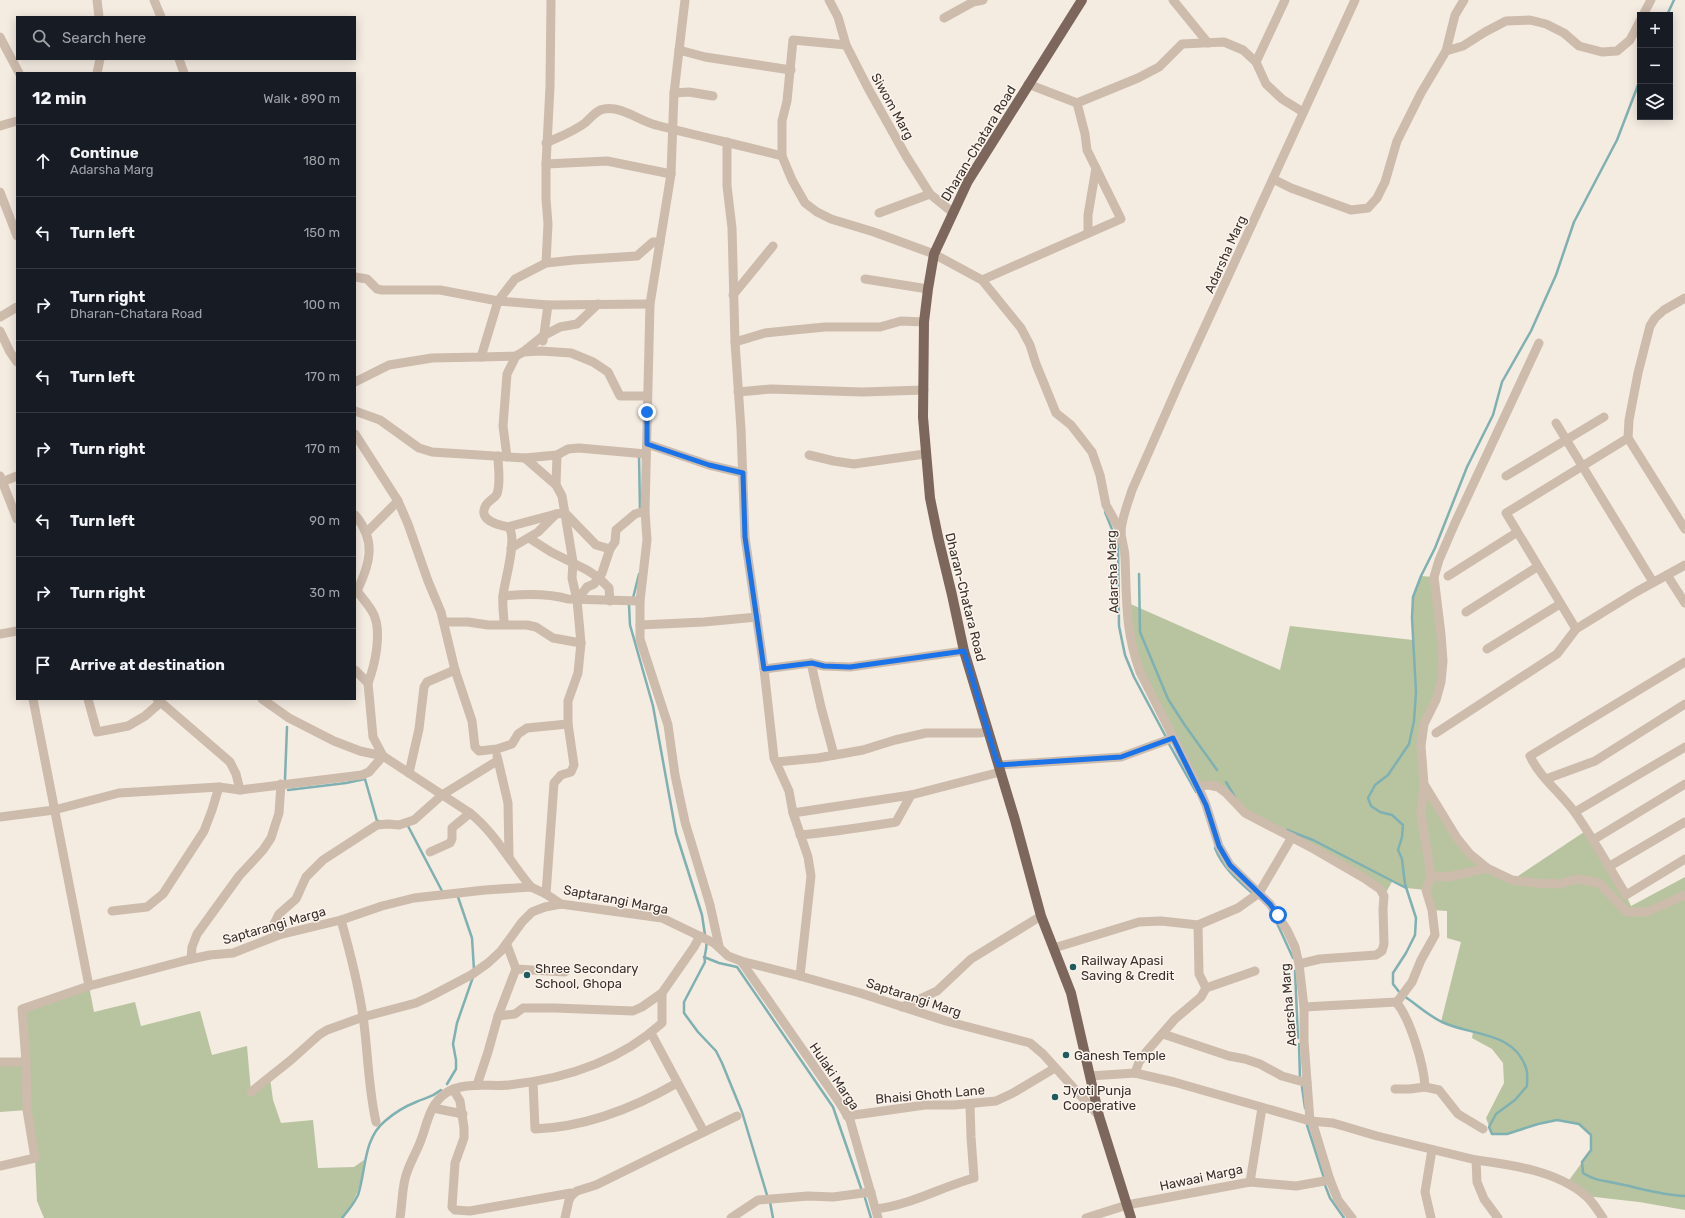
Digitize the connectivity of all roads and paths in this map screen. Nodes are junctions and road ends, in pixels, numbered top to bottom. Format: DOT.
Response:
graph roads {
  1 [pos="97,0"];
  2 [pos="154,0"];
  3 [pos="551,0"];
  4 [pos="685,0"];
  5 [pos="829,0"];
  6 [pos="983,0"];
  7 [pos="1082,0"];
  8 [pos="1173,0"];
  9 [pos="1285,0"];
  10 [pos="1355,0"];
  11 [pos="1464,0"];
  12 [pos="1651,0"];
  13 [pos="1645,12"];
  14 [pos="99,16"];
  15 [pos="161,16"];
  16 [pos="944,18"];
  17 [pos="1637,27"];
  18 [pos="0,38"];
  19 [pos="1208,44"];
  20 [pos="846,45"];
  21 [pos="679,50"];
  22 [pos="1446,51"];
  23 [pos="100,60"];
  24 [pos="179,60"];
  25 [pos="1256,62"];
  26 [pos="791,70"];
  27 [pos="18,72"];
  28 [pos="97,72"];
  29 [pos="184,72"];
  30 [pos="1028,84"];
  31 [pos="674,92"];
  32 [pos="713,96"];
  33 [pos="1078,103"];
  34 [pos="1303,112"];
  35 [pos="16,121"];
  36 [pos="0,126"];
  37 [pos="672,129"];
  38 [pos="546,142"];
  39 [pos="727,142"];
  40 [pos="782,156"];
  41 [pos="546,164"];
  42 [pos="1096,168"];
  43 [pos="671,174"];
  44 [pos="1272,179"];
  45 [pos="0,192"];
  46 [pos="930,194"];
  47 [pos="952,212"];
  48 [pos="879,213"];
  49 [pos="16,233"];
  50 [pos="1088,233"];
  51 [pos="660,242"];
  52 [pos="773,246"];
  53 [pos="934,254"];
  54 [pos="546,264"];
  55 [pos="356,277"];
  56 [pos="865,279"];
  57 [pos="982,280"];
  58 [pos="928,289"];
  59 [pos="733,295"];
  60 [pos="1685,298"];
  61 [pos="498,301"];
  62 [pos="598,304"];
  63 [pos="650,304"];
  64 [pos="548,305"];
  65 [pos="16,308"];
  66 [pos="0,317"];
  67 [pos="924,322"];
  68 [pos="0,331"];
  69 [pos="543,336"];
  70 [pos="735,342"];
  71 [pos="1539,343"];
  72 [pos="541,351"];
  73 [pos="520,354"];
  74 [pos="481,357"];
  75 [pos="16,361"];
  76 [pos="356,382"];
  77 [pos="924,390"];
  78 [pos="738,392"];
  79 [pos="647,396"];
  80 [pos="356,411"];
  81 [pos="1604,417"];
  82 [pos="1556,422"];
  83 [pos="356,436"];
  84 [pos="1628,438"];
  85 [pos="1567,439"];
  86 [pos="647,444"];
  87 [pos="646,454"];
  88 [pos="925,454"];
  89 [pos="557,455"];
  90 [pos="809,455"];
  91 [pos="502,456"];
  92 [pos="525,458"];
  93 [pos="1584,466"];
  94 [pos="743,473"];
  95 [pos="16,476"];
  96 [pos="1506,476"];
  97 [pos="1,479"];
  98 [pos="556,485"];
  99 [pos="398,501"];
  100 [pos="16,509"];
  101 [pos="645,511"];
  102 [pos="560,513"];
  103 [pos="356,516"];
  104 [pos="1684,524"];
  105 [pos="508,527"];
  106 [pos="1121,532"];
  107 [pos="366,533"];
  108 [pos="1516,533"];
  109 [pos="528,538"];
  110 [pos="512,548"];
  111 [pos="610,549"];
  112 [pos="573,562"];
  113 [pos="1685,564"];
  114 [pos="1537,566"];
  115 [pos="1667,575"];
  116 [pos="1448,576"];
  117 [pos="599,578"];
  118 [pos="1653,582"];
  119 [pos="356,591"];
  120 [pos="503,596"];
  121 [pos="577,600"];
  122 [pos="610,601"];
  123 [pos="640,601"];
  124 [pos="1560,604"];
  125 [pos="1685,604"];
  126 [pos="1466,612"];
  127 [pos="757,617"];
  128 [pos="444,622"];
  129 [pos="504,624"];
  130 [pos="640,625"];
  131 [pos="1576,629"];
  132 [pos="16,633"];
  133 [pos="0,634"];
  134 [pos="581,643"];
  135 [pos="1487,649"];
  136 [pos="964,651"];
  137 [pos="1685,662"];
  138 [pos="812,663"];
  139 [pos="764,669"];
  140 [pos="455,670"];
  141 [pos="356,671"];
  142 [pos="368,683"];
  143 [pos="33,700"];
  144 [pos="88,700"];
  145 [pos="159,700"];
  146 [pos="263,700"];
  147 [pos="1685,704"];
  148 [pos="568,724"];
  149 [pos="988,731"];
  150 [pos="1436,733"];
  151 [pos="1173,738"];
  152 [pos="1685,747"];
  153 [pos="496,749"];
  154 [pos="834,755"];
  155 [pos="383,756"];
  156 [pos="497,761"];
  157 [pos="776,762"];
  158 [pos="999,769"];
  159 [pos="409,773"];
  160 [pos="1546,779"];
  161 [pos="281,784"];
  162 [pos="1424,784"];
  163 [pos="1685,784"];
  164 [pos="1198,786"];
  165 [pos="219,787"];
  166 [pos="240,790"];
  167 [pos="442,795"];
  168 [pos="911,795"];
  169 [pos="54,810"];
  170 [pos="1575,812"];
  171 [pos="470,813"];
  172 [pos="793,813"];
  173 [pos="0,817"];
  174 [pos="1685,822"];
  175 [pos="800,835"];
  176 [pos="1292,837"];
  177 [pos="1594,840"];
  178 [pos="430,852"];
  179 [pos="509,857"];
  180 [pos="1685,859"];
  181 [pos="1610,866"];
  182 [pos="1487,868"];
  183 [pos="1431,876"];
  184 [pos="531,887"];
  185 [pos="1259,893"];
  186 [pos="546,894"];
  187 [pos="1685,895"];
  188 [pos="561,904"];
  189 [pos="112,911"];
  190 [pos="1041,916"];
  191 [pos="341,920"];
  192 [pos="1198,925"];
  193 [pos="279,935"];
  194 [pos="702,937"];
  195 [pos="507,944"];
  196 [pos="717,944"];
  197 [pos="1054,948"];
  198 [pos="191,959"];
  199 [pos="742,962"];
  200 [pos="1299,964"];
  201 [pos="516,969"];
  202 [pos="1255,971"];
  203 [pos="565,972"];
  204 [pos="800,976"];
  205 [pos="88,986"];
  206 [pos="1206,988"];
  207 [pos="662,993"];
  208 [pos="1398,1000"];
  209 [pos="1304,1006"];
  210 [pos="902,1007"];
  211 [pos="363,1016"];
  212 [pos="498,1016"];
  213 [pos="651,1033"];
  214 [pos="1163,1034"];
  215 [pos="0,1062"];
  216 [pos="26,1062"];
  217 [pos="1055,1068"];
  218 [pos="1135,1073"];
  219 [pos="1090,1076"];
  220 [pos="533,1082"];
  221 [pos="677,1083"];
  222 [pos="1307,1084"];
  223 [pos="477,1085"];
  224 [pos="1425,1087"];
  225 [pos="453,1089"];
  226 [pos="1395,1089"];
  227 [pos="251,1092"];
  228 [pos="970,1104"];
  229 [pos="433,1108"];
  230 [pos="1262,1108"];
  231 [pos="463,1114"];
  232 [pos="737,1116"];
  233 [pos="847,1116"];
  234 [pos="1099,1116"];
  235 [pos="1311,1121"];
  236 [pos="376,1122"];
  237 [pos="1483,1129"];
  238 [pos="704,1132"];
  239 [pos="1432,1150"];
  240 [pos="1476,1160"];
  241 [pos="0,1166"];
  242 [pos="1330,1180"];
  243 [pos="1250,1182"];
  244 [pos="871,1192"];
  245 [pos="572,1195"];
  246 [pos="1127,1205"];
  247 [pos="876,1209"];
  248 [pos="400,1218"];
  249 [pos="565,1218"];
  250 [pos="731,1218"];
  251 [pos="878,1218"];
  252 [pos="1086,1218"];
  253 [pos="1131,1218"];
  254 [pos="1351,1218"];
  255 [pos="1431,1218"];
  256 [pos="1498,1218"];
  257 [pos="1603,1218"];
  1 -- 14 [label="street"];
  2 -- 15 [label="street"];
  3 -- 38 [label="street"];
  4 -- 21 [label="street"];
  5 -- 20 [label="street, Siwom Marg"];
  6 -- 16 [label="street"];
  7 -- 30 [label="main road, Dharan-Chatara Road"];
  8 -- 19 [label="street"];
  9 -- 25 [label="street"];
  10 -- 34 [label="street, Adarsha Marg"];
  11 -- 22 [label="street"];
  12 -- 13 [label="street"];
  17 -- 22 [label="street"];
  18 -- 27 [label="street"];
  19 -- 25 [label="street"];
  19 -- 33 [label="street"];
  20 -- 26 [label="street"];
  20 -- 46 [label="street, Siwom Marg"];
  21 -- 26 [label="street"];
  21 -- 31 [label="street"];
  22 -- 44 [label="street"];
  23 -- 28 [label="street"];
  24 -- 29 [label="street"];
  25 -- 34 [label="street"];
  26 -- 40 [label="street"];
  30 -- 33 [label="street"];
  30 -- 47 [label="main road, Dharan-Chatara Road"];
  31 -- 32 [label="street"];
  31 -- 37 [label="street"];
  33 -- 42 [label="street"];
  34 -- 44 [label="street, Adarsha Marg"];
  35 -- 36 [label="street"];
  37 -- 38 [label="street"];
  37 -- 39 [label="street"];
  37 -- 43 [label="street"];
  38 -- 41 [label="street"];
  39 -- 40 [label="street"];
  39 -- 59 [label="street"];
  40 -- 53 [label="street"];
  41 -- 43 [label="street"];
  41 -- 54 [label="street"];
  42 -- 50 [label="street"];
  42 -- 50 [label="street"];
  43 -- 51 [label="street"];
  44 -- 106 [label="street, Adarsha Marg"];
  45 -- 49 [label="street"];
  46 -- 47 [label="street, Siwom Marg"];
  46 -- 48 [label="street"];
  47 -- 53 [label="main road, Dharan-Chatara Road"];
  50 -- 57 [label="street"];
  51 -- 54 [label="street"];
  51 -- 63 [label="street"];
  52 -- 59 [label="street"];
  53 -- 57 [label="street"];
  53 -- 58 [label="main road, Dharan-Chatara Road"];
  54 -- 61 [label="street"];
  55 -- 61 [label="street"];
  56 -- 58 [label="street"];
  57 -- 106 [label="street"];
  58 -- 67 [label="main road, Dharan-Chatara Road"];
  59 -- 70 [label="street"];
  60 -- 84 [label="street"];
  61 -- 64 [label="street"];
  61 -- 74 [label="street"];
  62 -- 63 [label="street"];
  62 -- 64 [label="street"];
  62 -- 69 [label="street"];
  63 -- 79 [label="street"];
  64 -- 69 [label="street"];
  65 -- 66 [label="street"];
  67 -- 70 [label="street"];
  67 -- 77 [label="main road, Dharan-Chatara Road"];
  68 -- 75 [label="street"];
  69 -- 72 [label="street"];
  69 -- 73 [label="street"];
  70 -- 78 [label="street"];
  71 -- 162 [label="street"];
  72 -- 73 [label="street"];
  72 -- 79 [label="street"];
  73 -- 74 [label="street"];
  73 -- 91 [label="street"];
  74 -- 76 [label="street"];
  77 -- 78 [label="street"];
  77 -- 88 [label="main road, Dharan-Chatara Road"];
  78 -- 94 [label="street"];
  79 -- 86 [label="street"];
  80 -- 91 [label="street"];
  81 -- 85 [label="street"];
  82 -- 85 [label="street"];
  83 -- 99 [label="street"];
  84 -- 93 [label="street"];
  84 -- 104 [label="street"];
  85 -- 93 [label="street"];
  85 -- 96 [label="street"];
  86 -- 87 [label="street"];
  86 -- 94 [label="street"];
  87 -- 89 [label="street"];
  87 -- 101 [label="street"];
  88 -- 90 [label="street"];
  88 -- 136 [label="main road, Dharan-Chatara Road"];
  89 -- 92 [label="street"];
  89 -- 98 [label="street"];
  91 -- 92 [label="street"];
  91 -- 105 [label="street"];
  92 -- 98 [label="street"];
  93 -- 108 [label="street"];
  93 -- 118 [label="street"];
  94 -- 127 [label="street"];
  95 -- 97 [label="street"];
  97 -- 100 [label="street"];
  98 -- 102 [label="street"];
  99 -- 107 [label="street"];
  99 -- 128 [label="street"];
  101 -- 111 [label="street"];
  101 -- 123 [label="street"];
  102 -- 105 [label="street"];
  102 -- 109 [label="street"];
  102 -- 111 [label="street"];
  102 -- 112 [label="street"];
  103 -- 107 [label="street"];
  105 -- 110 [label="street"];
  106 -- 151 [label="street, Adarsha Marg"];
  107 -- 119 [label="street"];
  108 -- 114 [label="street"];
  108 -- 116 [label="street"];
  109 -- 110 [label="street"];
  109 -- 112 [label="street"];
  110 -- 120 [label="street"];
  111 -- 117 [label="street"];
  112 -- 117 [label="street"];
  112 -- 121 [label="street"];
  113 -- 115 [label="street"];
  114 -- 124 [label="street"];
  114 -- 126 [label="street"];
  115 -- 118 [label="street"];
  115 -- 125 [label="street"];
  117 -- 121 [label="street"];
  117 -- 122 [label="street"];
  118 -- 131 [label="street"];
  119 -- 142 [label="street"];
  120 -- 121 [label="street"];
  120 -- 129 [label="street"];
  121 -- 122 [label="street"];
  121 -- 134 [label="street"];
  122 -- 123 [label="street"];
  123 -- 130 [label="street"];
  124 -- 131 [label="street"];
  124 -- 135 [label="street"];
  127 -- 130 [label="street"];
  127 -- 139 [label="street"];
  128 -- 129 [label="street"];
  128 -- 140 [label="street"];
  129 -- 134 [label="street"];
  130 -- 196 [label="street"];
  131 -- 150 [label="street"];
  132 -- 133 [label="street"];
  134 -- 148 [label="street"];
  136 -- 138 [label="street"];
  136 -- 149 [label="main road, Dharan-Chatara Road"];
  137 -- 160 [label="street"];
  138 -- 139 [label="street"];
  138 -- 154 [label="street"];
  139 -- 157 [label="street"];
  140 -- 153 [label="street"];
  140 -- 159 [label="street"];
  141 -- 142 [label="street"];
  142 -- 155 [label="street"];
  143 -- 169 [label="street"];
  144 -- 145 [label="street"];
  145 -- 166 [label="street"];
  146 -- 155 [label="street"];
  147 -- 160 [label="street"];
  148 -- 153 [label="street"];
  148 -- 186 [label="street"];
  149 -- 154 [label="street"];
  149 -- 158 [label="main road, Dharan-Chatara Road"];
  151 -- 158 [label="street"];
  151 -- 164 [label="street, Adarsha Marg"];
  152 -- 170 [label="street"];
  153 -- 156 [label="street"];
  154 -- 157 [label="street"];
  155 -- 159 [label="street"];
  155 -- 161 [label="street"];
  156 -- 167 [label="street"];
  156 -- 179 [label="street"];
  157 -- 172 [label="street"];
  158 -- 168 [label="street"];
  158 -- 190 [label="main road, Dharan-Chatara Road"];
  159 -- 167 [label="street"];
  160 -- 170 [label="street"];
  161 -- 166 [label="street"];
  161 -- 198 [label="street"];
  162 -- 182 [label="street"];
  162 -- 183 [label="street"];
  163 -- 177 [label="street"];
  164 -- 176 [label="street"];
  164 -- 185 [label="street, Adarsha Marg"];
  165 -- 166 [label="street"];
  165 -- 169 [label="street"];
  165 -- 189 [label="street"];
  167 -- 171 [label="street"];
  167 -- 193 [label="street"];
  168 -- 172 [label="street"];
  168 -- 175 [label="street"];
  169 -- 173 [label="street"];
  169 -- 205 [label="street"];
  170 -- 177 [label="street"];
  171 -- 178 [label="street"];
  171 -- 179 [label="street"];
  172 -- 175 [label="street"];
  174 -- 181 [label="street"];
  175 -- 204 [label="street"];
  176 -- 185 [label="street"];
  176 -- 200 [label="street"];
  177 -- 181 [label="street"];
  179 -- 184 [label="street"];
  180 -- 181 [label="street"];
  182 -- 183 [label="street"];
  182 -- 187 [label="street"];
  183 -- 208 [label="street"];
  184 -- 186 [label="street, Saptarangi Marga"];
  184 -- 191 [label="street, Saptarangi Marga"];
  185 -- 192 [label="street"];
  185 -- 200 [label="street, Adarsha Marg"];
  186 -- 188 [label="street, Saptarangi Marga"];
  188 -- 194 [label="street, Saptarangi Marga"];
  188 -- 195 [label="street"];
  190 -- 197 [label="main road, Dharan-Chatara Road"];
  190 -- 210 [label="street"];
  191 -- 193 [label="street, Saptarangi Marga"];
  191 -- 211 [label="street"];
  192 -- 197 [label="street"];
  192 -- 206 [label="street"];
  193 -- 198 [label="street, Saptarangi Marga"];
  194 -- 196 [label="street, Saptarangi Marg"];
  194 -- 207 [label="street"];
  195 -- 201 [label="street"];
  195 -- 211 [label="street"];
  196 -- 199 [label="street, Saptarangi Marg"];
  197 -- 219 [label="main road, Dharan-Chatara Road"];
  198 -- 205 [label="street, Saptarangi Marga"];
  199 -- 204 [label="street, Saptarangi Marg"];
  199 -- 233 [label="street, Hulaki Marga"];
  200 -- 209 [label="street, Adarsha Marg"];
  201 -- 203 [label="street"];
  201 -- 212 [label="street"];
  202 -- 206 [label="street"];
  204 -- 210 [label="street, Saptarangi Marg"];
  205 -- 216 [label="street, Saptarangi Marga"];
  206 -- 214 [label="street"];
  207 -- 212 [label="street"];
  207 -- 213 [label="street"];
  208 -- 209 [label="street"];
  208 -- 224 [label="street"];
  209 -- 222 [label="street, Adarsha Marg"];
  210 -- 217 [label="street, Saptarangi Marg"];
  211 -- 227 [label="street"];
  211 -- 236 [label="street"];
  212 -- 223 [label="street"];
  213 -- 220 [label="street"];
  213 -- 221 [label="street"];
  214 -- 218 [label="street"];
  214 -- 222 [label="street"];
  215 -- 216 [label="street"];
  216 -- 241 [label="street, Saptarangi Marga"];
  217 -- 228 [label="street, Bhaisi Ghoth Lane"];
  217 -- 234 [label="street, Saptarangi Marg"];
  218 -- 219 [label="street"];
  218 -- 230 [label="street"];
  219 -- 234 [label="main road, Dharan-Chatara Road"];
  220 -- 221 [label="street"];
  220 -- 223 [label="street"];
  221 -- 238 [label="street"];
  222 -- 235 [label="street, Adarsha Marg"];
  223 -- 225 [label="street"];
  224 -- 226 [label="street"];
  224 -- 237 [label="street"];
  225 -- 229 [label="street"];
  225 -- 231 [label="street"];
  228 -- 233 [label="street, Bhaisi Ghoth Lane"];
  228 -- 247 [label="street"];
  229 -- 231 [label="street"];
  229 -- 248 [label="street"];
  230 -- 235 [label="street"];
  230 -- 243 [label="street, Hawaai Marga"];
  231 -- 245 [label="street"];
  232 -- 238 [label="street"];
  233 -- 244 [label="street, Hulaki Marga"];
  234 -- 246 [label="main road, Dharan-Chatara Road"];
  235 -- 239 [label="street"];
  235 -- 242 [label="street, Adarsha Marg"];
  238 -- 245 [label="street"];
  239 -- 240 [label="street"];
  239 -- 255 [label="street"];
  240 -- 256 [label="street"];
  240 -- 257 [label="street"];
  242 -- 243 [label="street"];
  242 -- 254 [label="street, Adarsha Marg"];
  243 -- 246 [label="street, Hawaai Marga"];
  244 -- 247 [label="street, Hulaki Marga"];
  244 -- 250 [label="street"];
  245 -- 249 [label="street"];
  246 -- 252 [label="street, Hawaai Marga"];
  246 -- 253 [label="main road, Dharan-Chatara Road"];
  247 -- 251 [label="street, Hulaki Marga"];
}
